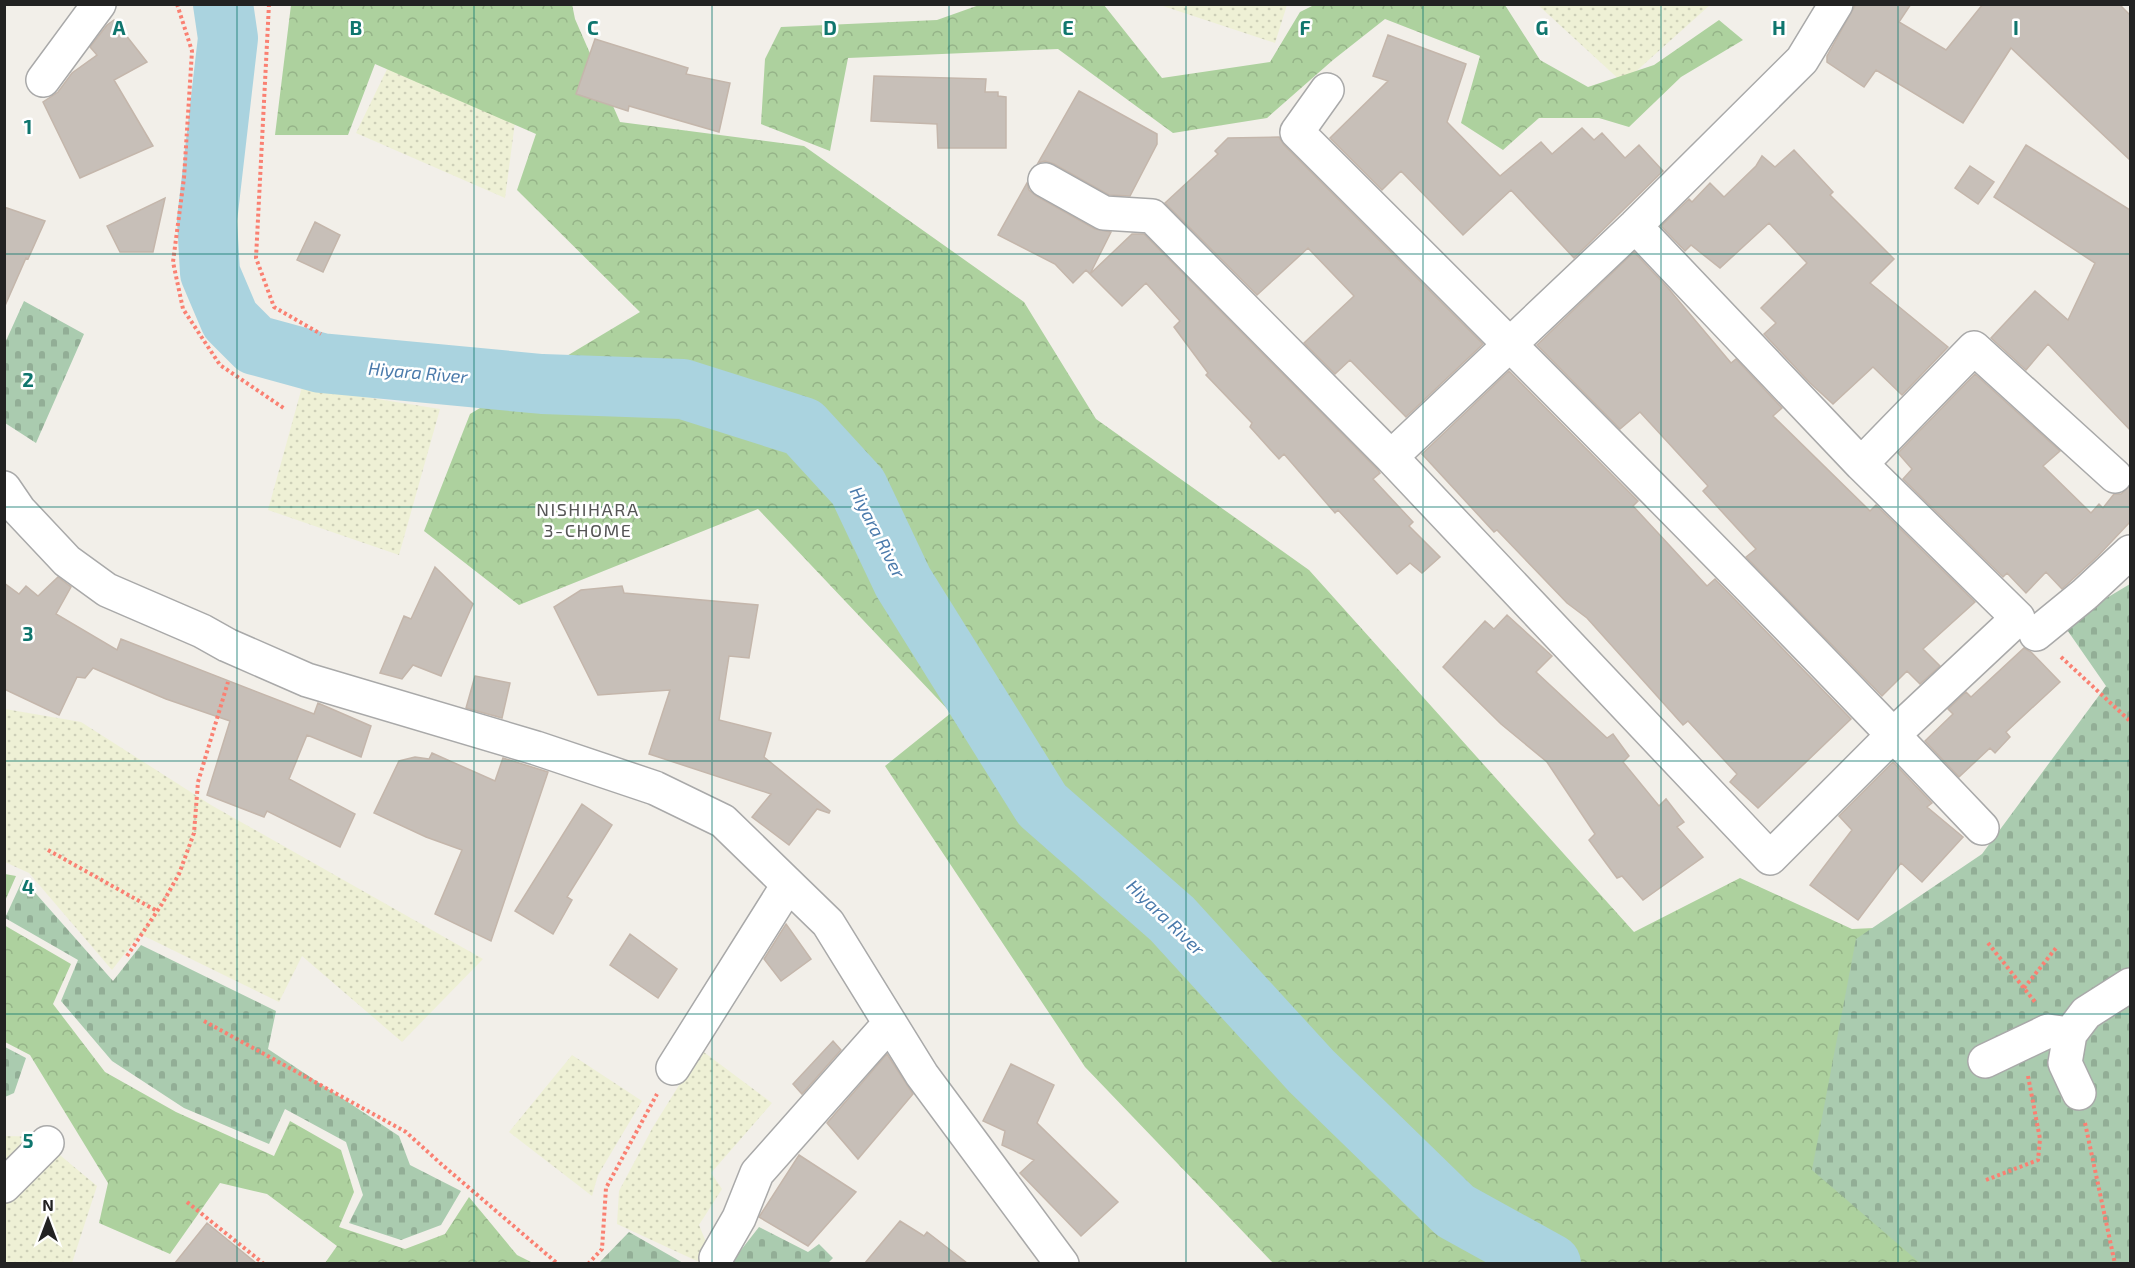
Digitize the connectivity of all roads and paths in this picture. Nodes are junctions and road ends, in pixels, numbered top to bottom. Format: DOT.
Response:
graph roads {
  1 [pos="99,4"];
  2 [pos="177,4"];
  3 [pos="269,4"];
  4 [pos="1836,4"];
  5 [pos="43,80"];
  6 [pos="1327,90"];
  7 [pos="1045,180"];
  8 [pos="1635,226"];
  9 [pos="321,334"];
  10 [pos="1510,344"];
  11 [pos="285,410"];
  12 [pos="1392,458"];
  13 [pos="1861,464"];
  14 [pos="2115,476"];
  15 [pos="4,488"];
  16 [pos="2130,552"];
  17 [pos="2036,634"];
  18 [pos="238,650"];
  19 [pos="2130,721"];
  20 [pos="1893,735"];
  21 [pos="1982,828"];
  22 [pos="48,850"];
  23 [pos="788,885"];
  24 [pos="157,911"];
  25 [pos="1988,943"];
  26 [pos="2056,948"];
  27 [pos="127,956"];
  28 [pos="2130,985"];
  29 [pos="2024,988"];
  30 [pos="204,1022"];
  31 [pos="890,1023"];
  32 [pos="2047,1036"];
  33 [pos="1985,1061"];
  34 [pos="673,1068"];
  35 [pos="2079,1093"];
  36 [pos="47,1143"];
  37 [pos="1986,1180"];
  38 [pos="4,1186"];
  39 [pos="187,1202"];
  40 [pos="716,1258"];
  41 [pos="264,1263"];
  42 [pos="558,1263"];
  43 [pos="588,1263"];
  44 [pos="1062,1263"];
  45 [pos="2115,1263"];
  1 -- 5 [label="street"];
  2 -- 11 [label="path"];
  3 -- 9 [label="path"];
  4 -- 8 [label="street"];
  6 -- 10 [label="street"];
  7 -- 12 [label="street"];
  8 -- 10 [label="street"];
  8 -- 13 [label="street"];
  10 -- 12 [label="street"];
  10 -- 20 [label="street"];
  12 -- 20 [label="street"];
  13 -- 14 [label="street"];
  13 -- 20 [label="street"];
  15 -- 18 [label="street"];
  16 -- 17 [label="street"];
  17 -- 19 [label="path"];
  18 -- 23 [label="street"];
  18 -- 24 [label="path"];
  20 -- 21 [label="street"];
  22 -- 24 [label="path"];
  23 -- 31 [label="street"];
  23 -- 34 [label="street"];
  24 -- 27 [label="path"];
  25 -- 29 [label="path"];
  26 -- 29 [label="path"];
  28 -- 32 [label="street"];
  29 -- 32 [label="path"];
  30 -- 42 [label="path"];
  31 -- 40 [label="street"];
  31 -- 44 [label="street"];
  32 -- 33 [label="street"];
  32 -- 35 [label="street"];
  32 -- 37 [label="path"];
  34 -- 43 [label="path"];
  35 -- 45 [label="path"];
  36 -- 38 [label="street"];
  39 -- 41 [label="path"];
}
